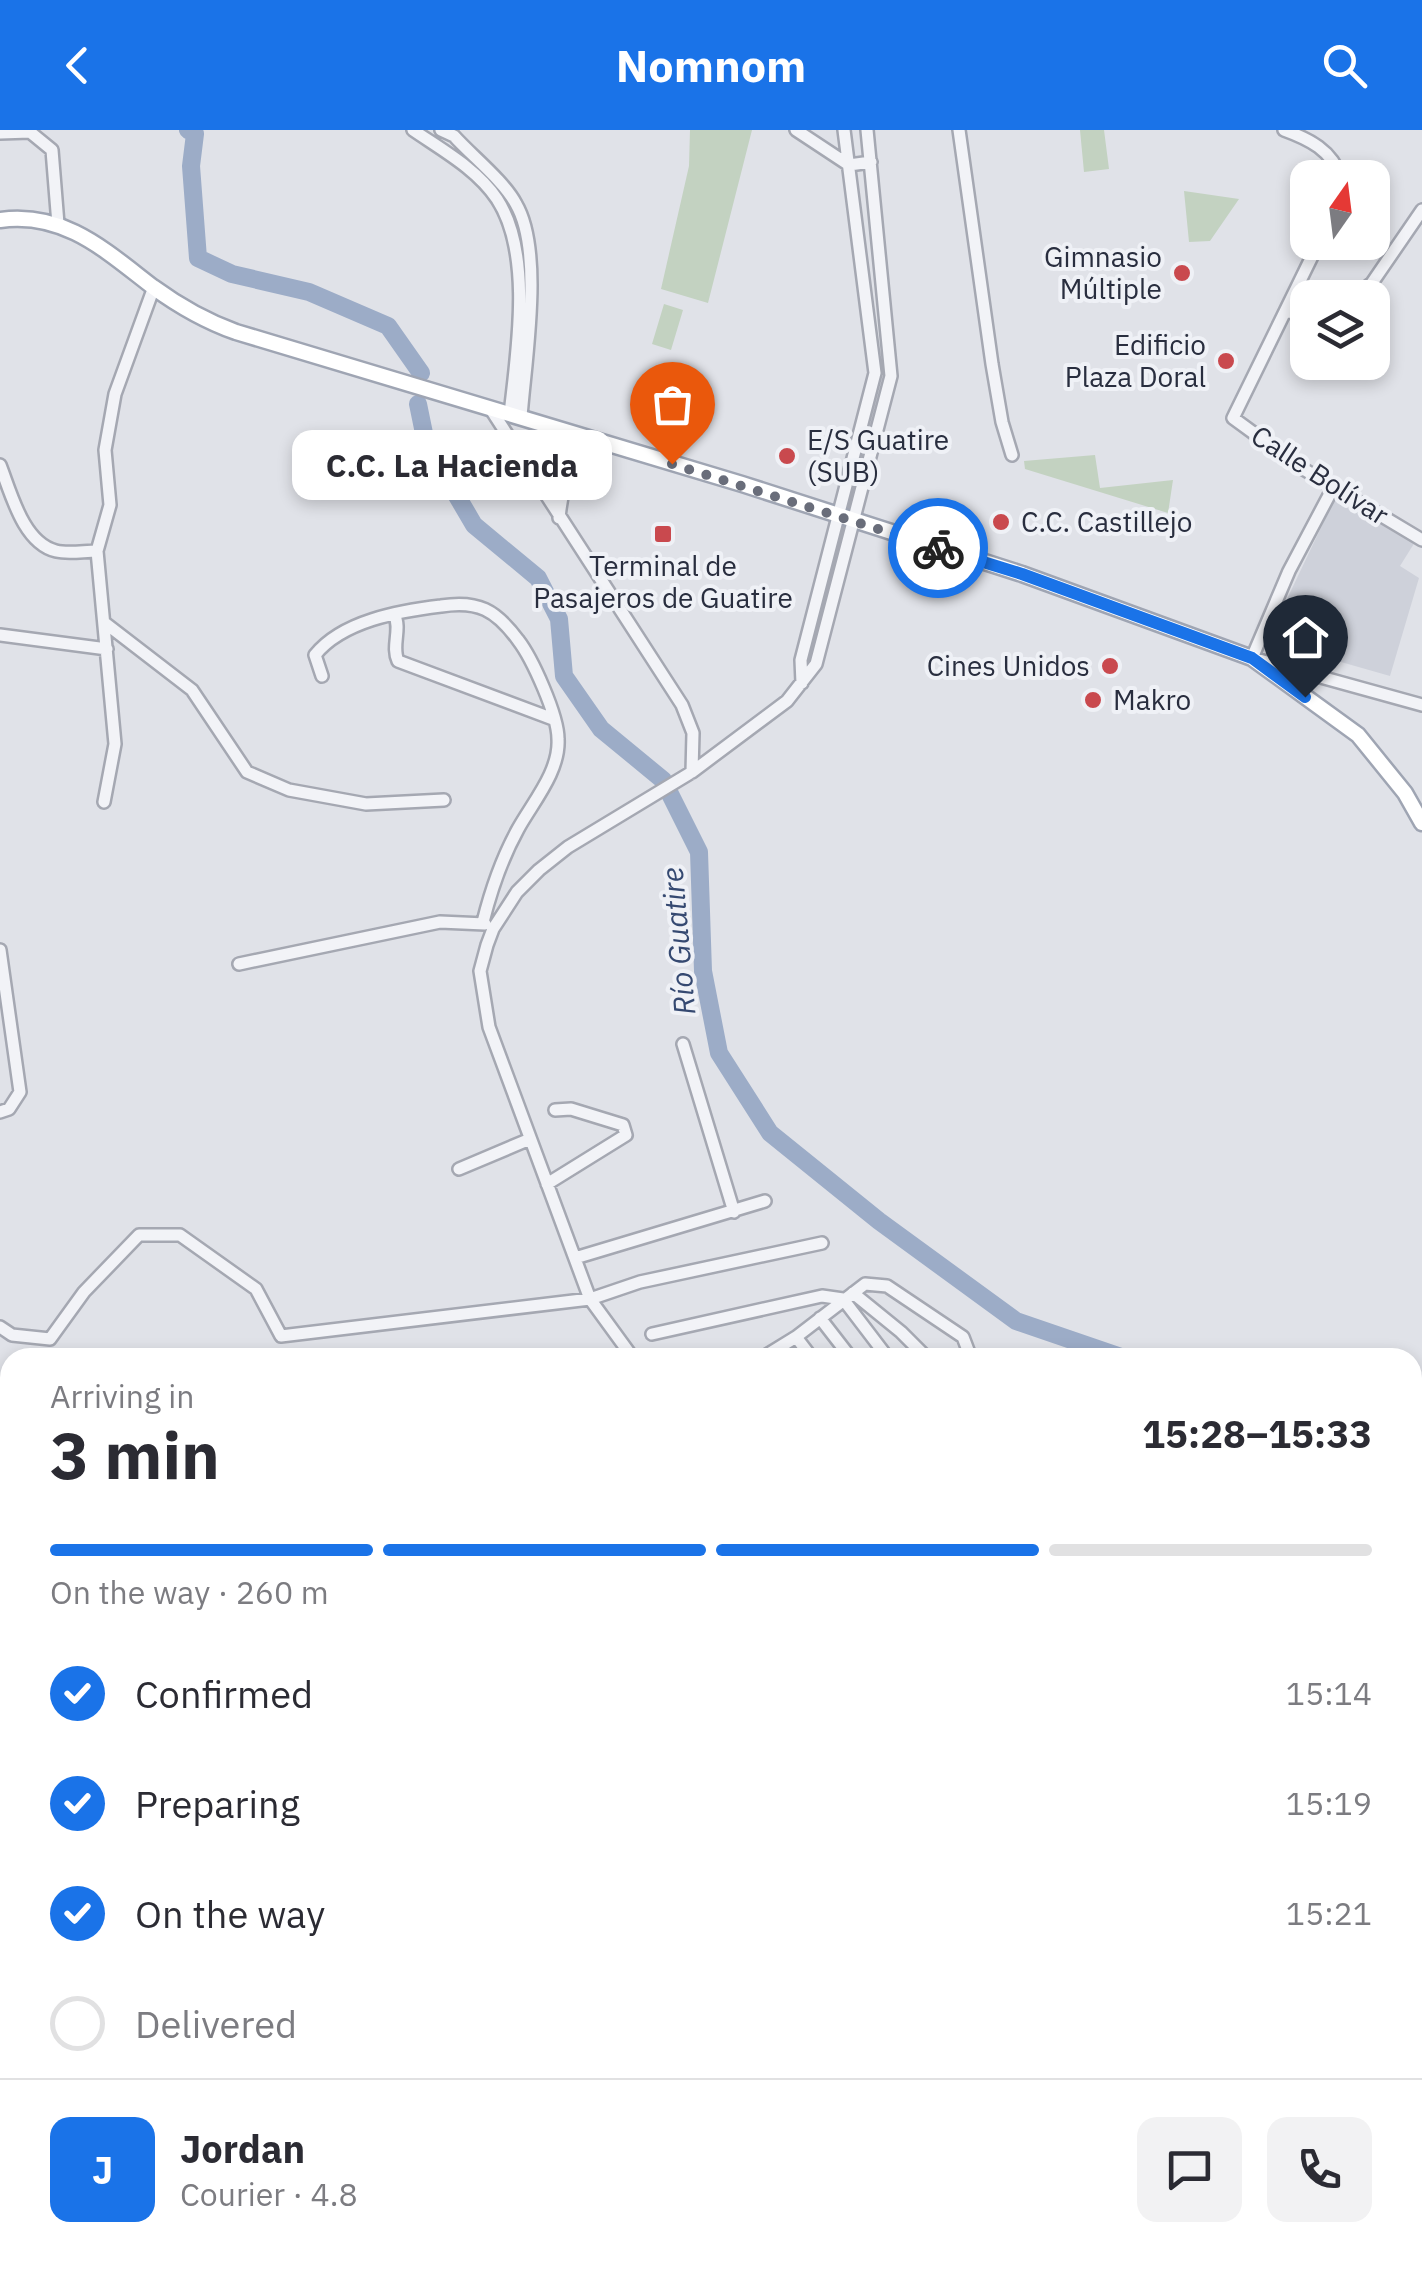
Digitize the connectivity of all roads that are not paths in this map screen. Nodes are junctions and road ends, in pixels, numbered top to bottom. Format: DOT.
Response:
graph roads {
  1 [pos="413,130"];
  2 [pos="441,130"];
  3 [pos="796,130"];
  4 [pos="844,130"];
  5 [pos="866,130"];
  6 [pos="959,130"];
  7 [pos="1284,130"];
  8 [pos="0,133"];
  9 [pos="1331,160"];
  10 [pos="871,162"];
  11 [pos="849,165"];
  12 [pos="1422,210"];
  13 [pos="0,220"];
  14 [pos="58,224"];
  15 [pos="1310,260"];
  16 [pos="1374,280"];
  17 [pos="154,288"];
  18 [pos="1285,312"];
  19 [pos="1290,312"];
  20 [pos="483,406"];
  21 [pos="515,416"];
  22 [pos="606,444"];
  23 [pos="1012,455"];
  24 [pos="0,466"];
  25 [pos="1329,484"];
  26 [pos="838,516"];
  27 [pos="559,518"];
  28 [pos="854,522"];
  29 [pos="1422,540"];
  30 [pos="97,551"];
  31 [pos="394,614"];
  32 [pos="104,622"];
  33 [pos="0,634"];
  34 [pos="107,649"];
  35 [pos="1252,658"];
  36 [pos="322,676"];
  37 [pos="802,683"];
  38 [pos="1422,705"];
  39 [pos="554,719"];
  40 [pos="692,772"];
  41 [pos="444,800"];
  42 [pos="104,802"];
  43 [pos="1422,823"];
  44 [pos="488,926"];
  45 [pos="0,950"];
  46 [pos="239,964"];
  47 [pos="683,1044"];
  48 [pos="555,1110"];
  49 [pos="0,1112"];
  50 [pos="530,1139"];
  51 [pos="459,1168"];
  52 [pos="547,1184"];
  53 [pos="766,1201"];
  54 [pos="734,1212"];
  55 [pos="822,1243"];
  56 [pos="575,1258"];
  57 [pos="848,1296"];
  58 [pos="590,1299"];
  59 [pos="820,1318"];
  60 [pos="0,1327"];
  61 [pos="652,1334"];
  62 [pos="796,1337"];
  63 [pos="626,1348"];
  64 [pos="780,1348"];
  65 [pos="804,1348"];
  66 [pos="843,1348"];
  67 [pos="882,1348"];
  68 [pos="916,1348"];
  69 [pos="967,1348"];
  1 -- 21 [label="street"];
  2 -- 21 [label="street"];
  3 -- 11 [label="street"];
  4 -- 11 [label="street"];
  5 -- 10 [label="street"];
  6 -- 23 [label="street"];
  7 -- 9 [label="street"];
  8 -- 14 [label="street"];
  10 -- 11 [label="street"];
  10 -- 28 [label="street"];
  11 -- 26 [label="street"];
  12 -- 16 [label="street"];
  13 -- 14 [label="main road"];
  14 -- 17 [label="main road"];
  15 -- 18 [label="street, Calle Bolívar"];
  17 -- 20 [label="main road"];
  17 -- 30 [label="street"];
  18 -- 19 [label="street"];
  18 -- 25 [label="street, Calle Bolívar"];
  20 -- 21 [label="main road"];
  20 -- 27 [label="street"];
  21 -- 22 [label="main road"];
  22 -- 26 [label="main road"];
  22 -- 27 [label="street"];
  24 -- 30 [label="street"];
  25 -- 29 [label="street, Calle Bolívar"];
  25 -- 35 [label="street"];
  26 -- 28 [label="main road"];
  26 -- 37 [label="street"];
  27 -- 40 [label="street"];
  28 -- 35 [label="main road"];
  28 -- 37 [label="street"];
  30 -- 32 [label="street"];
  31 -- 36 [label="street"];
  31 -- 39 [label="street"];
  31 -- 39 [label="street"];
  32 -- 34 [label="street"];
  32 -- 41 [label="street"];
  33 -- 34 [label="street"];
  34 -- 42 [label="street"];
  35 -- 38 [label="street"];
  35 -- 43 [label="main road"];
  37 -- 40 [label="street"];
  39 -- 44 [label="street"];
  40 -- 44 [label="street"];
  44 -- 46 [label="street"];
  44 -- 50 [label="street"];
  45 -- 49 [label="street"];
  47 -- 54 [label="street"];
  48 -- 52 [label="street"];
  50 -- 51 [label="street"];
  50 -- 52 [label="street"];
  52 -- 56 [label="street"];
  53 -- 54 [label="street"];
  54 -- 56 [label="street"];
  55 -- 58 [label="street"];
  56 -- 58 [label="street"];
  57 -- 59 [label="street"];
  57 -- 61 [label="street"];
  57 -- 67 [label="street"];
  57 -- 68 [label="street"];
  57 -- 69 [label="street"];
  58 -- 60 [label="street"];
  58 -- 63 [label="street"];
  59 -- 62 [label="street"];
  59 -- 66 [label="street"];
  62 -- 64 [label="street"];
  62 -- 65 [label="street"];
}
